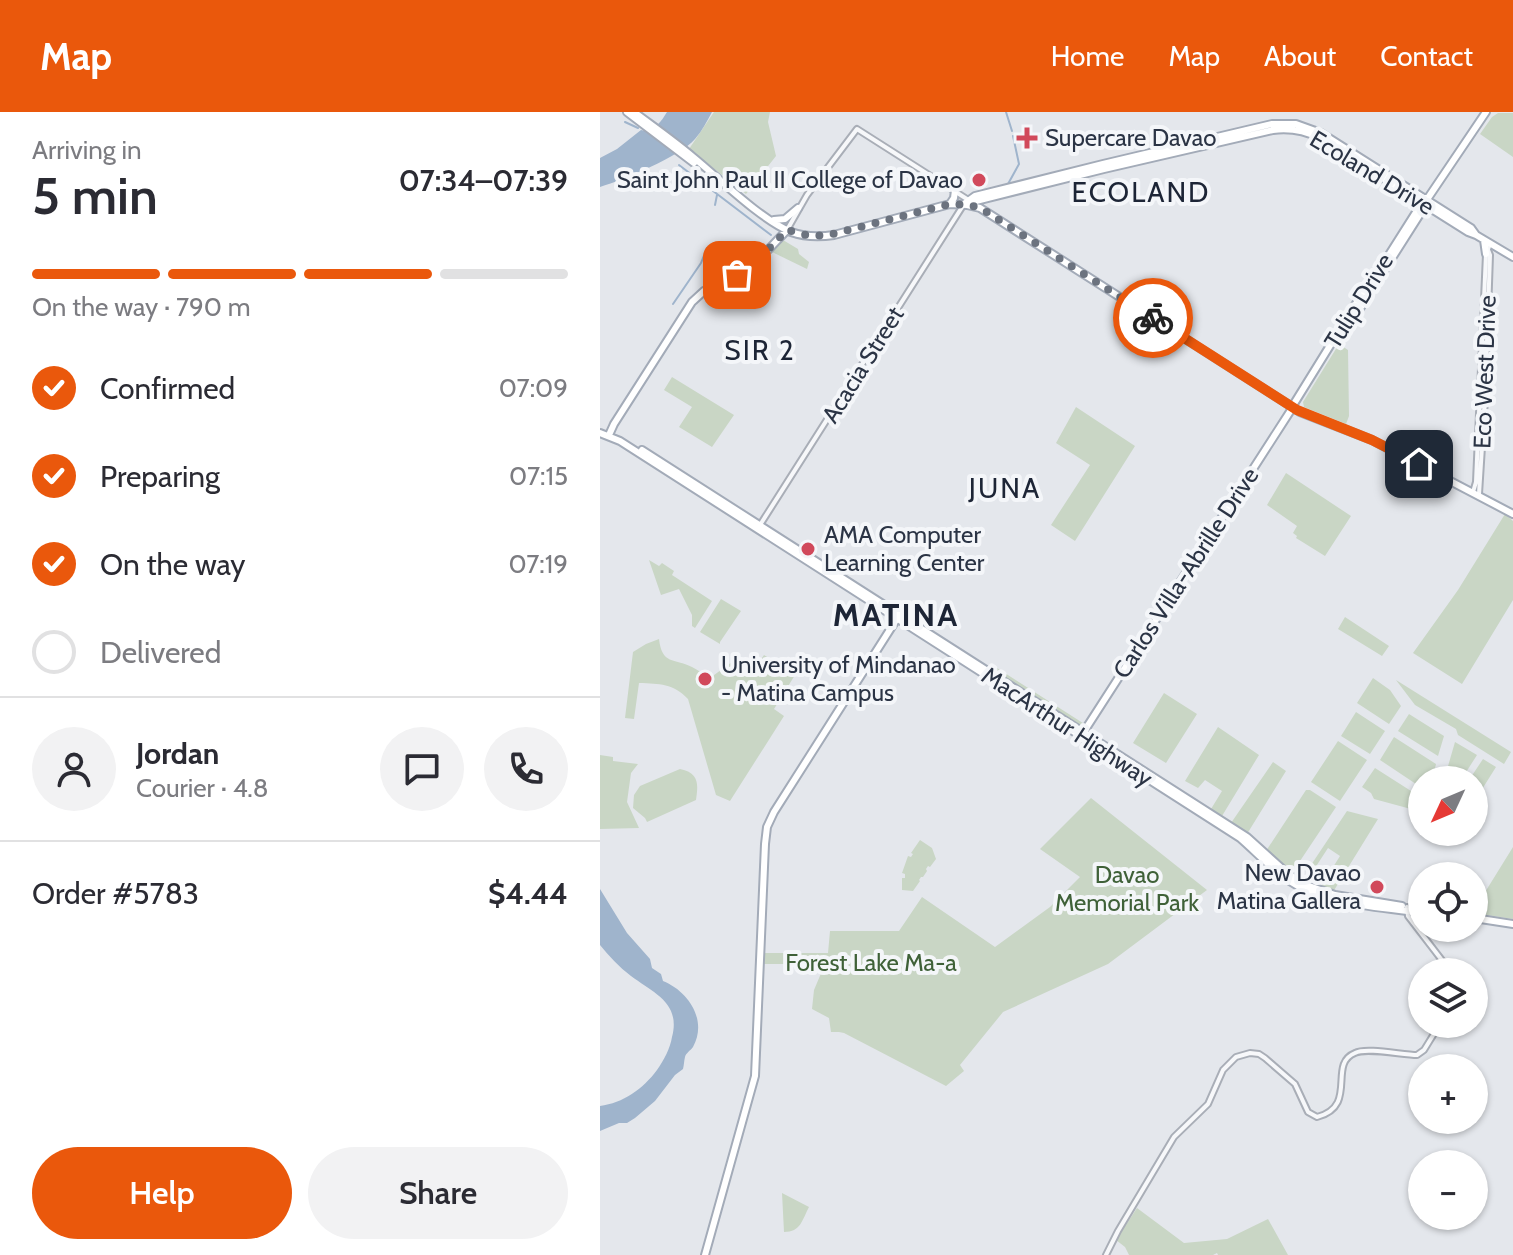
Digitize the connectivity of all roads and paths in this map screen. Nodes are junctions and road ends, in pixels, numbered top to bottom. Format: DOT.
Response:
graph roads {
  1 [pos="630,113"];
  2 [pos="1485,114"];
  3 [pos="955,190"];
  4 [pos="1426,201"];
  5 [pos="969,202"];
  6 [pos="950,204"];
  7 [pos="798,208"];
  8 [pos="769,219"];
  9 [pos="786,232"];
  10 [pos="1488,248"];
  11 [pos="1513,257"];
  12 [pos="1358,307"];
  13 [pos="1295,410"];
  14 [pos="600,431"];
  15 [pos="610,434"];
  16 [pos="1479,468"];
  17 [pos="1476,482"];
  18 [pos="1473,492"];
  19 [pos="1513,514"];
  20 [pos="760,525"];
  21 [pos="802,555"];
  22 [pos="898,616"];
  23 [pos="1082,735"];
  24 [pos="1407,909"];
  25 [pos="1488,920"];
  26 [pos="1513,924"];
  27 [pos="1440,958"];
  28 [pos="1431,1038"];
  29 [pos="705,1255"];
  30 [pos="1106,1255"];
  1 -- 8 [label="main road"];
  2 -- 4 [label="main road, Tulip Drive"];
  3 -- 5 [label="street"];
  3 -- 6 [label="main road"];
  3 -- 7 [label="street"];
  4 -- 5 [label="main road, Ecoland Drive"];
  4 -- 10 [label="main road, Ecoland Drive"];
  4 -- 12 [label="main road, Tulip Drive"];
  5 -- 6 [label="main road"];
  5 -- 13 [label="main road"];
  5 -- 20 [label="street, Acacia Street"];
  6 -- 9 [label="main road"];
  7 -- 8 [label="main road"];
  7 -- 9 [label="street"];
  8 -- 9 [label="main road"];
  9 -- 15 [label="main road"];
  10 -- 11 [label="main road"];
  10 -- 16 [label="street, Eco West Drive"];
  12 -- 13 [label="main road, Tulip Drive"];
  12 -- 13 [label="main road, Tulip Drive"];
  13 -- 18 [label="main road"];
  13 -- 23 [label="main road, Carlos Villa-Abrille Drive"];
  14 -- 15 [label="main road, MacArthur Highway"];
  15 -- 20 [label="main road, MacArthur Highway"];
  15 -- 21 [label="main road, MacArthur Highway"];
  16 -- 17 [label="street, Eco West Drive"];
  16 -- 18 [label="street, Eco West Drive"];
  17 -- 18 [label="main road"];
  18 -- 19 [label="main road"];
  20 -- 21 [label="main road, MacArthur Highway"];
  21 -- 22 [label="main road, MacArthur Highway"];
  22 -- 23 [label="main road, MacArthur Highway"];
  22 -- 29 [label="main road"];
  23 -- 24 [label="main road, MacArthur Highway"];
  24 -- 27 [label="street"];
  25 -- 26 [label="main road"];
  28 -- 30 [label="street"];
}
